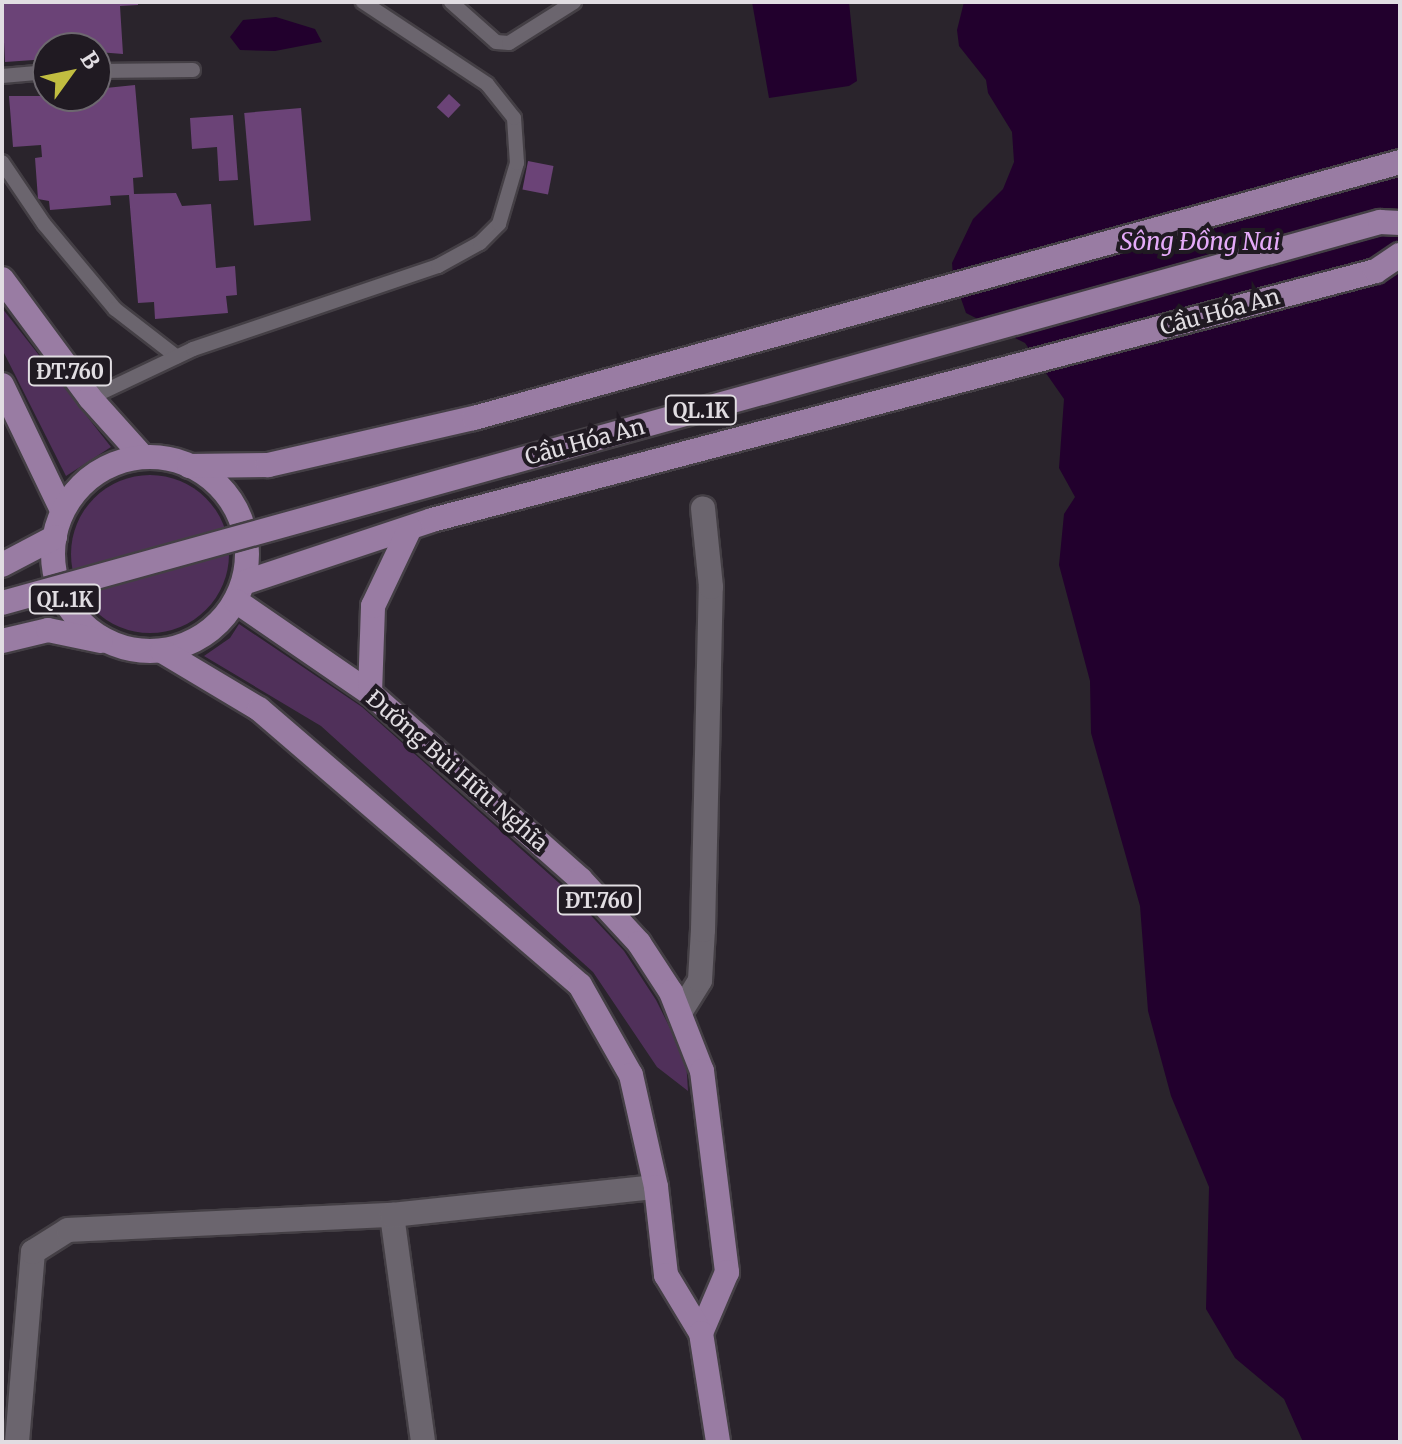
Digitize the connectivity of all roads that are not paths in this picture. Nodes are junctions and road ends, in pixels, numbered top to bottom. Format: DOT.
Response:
graph roads {
  1 [pos="363,2"];
  2 [pos="451,2"];
  3 [pos="574,2"];
  4 [pos="193,70"];
  5 [pos="112,71"];
  6 [pos="32,73"];
  7 [pos="2,76"];
  8 [pos="2,162"];
  9 [pos="1400,162"];
  10 [pos="1400,223"];
  11 [pos="1400,255"];
  12 [pos="2,279"];
  13 [pos="177,357"];
  14 [pos="2,385"];
  15 [pos="90,398"];
  16 [pos="143,457"];
  17 [pos="189,466"];
  18 [pos="703,508"];
  19 [pos="62,510"];
  20 [pos="421,524"];
  21 [pos="55,537"];
  22 [pos="2,565"];
  23 [pos="239,592"];
  24 [pos="2,603"];
  25 [pos="2,641"];
  26 [pos="110,643"];
  27 [pos="162,651"];
  28 [pos="370,693"];
  29 [pos="681,1011"];
  30 [pos="656,1187"];
  31 [pos="392,1215"];
  32 [pos="701,1333"];
  33 [pos="17,1442"];
  34 [pos="423,1442"];
  35 [pos="718,1442"];
  1 -- 13 [label="lane"];
  2 -- 3 [label="lane"];
  4 -- 5 [label="lane"];
  6 -- 7 [label="lane"];
  8 -- 13 [label="lane"];
  9 -- 17 [label="main road, QL.1K"];
  10 -- 24 [label="main road, Cầu Hóa An / QL.1K, bridge"];
  11 -- 20 [label="main road, Cầu Hóa An / QL.1K"];
  12 -- 15 [label="main road, ĐT.760"];
  13 -- 15 [label="lane"];
  14 -- 19 [label="main road, ĐT.760"];
  15 -- 16 [label="main road, ĐT.760"];
  16 -- 17 [label="main road, QL.1K"];
  16 -- 19 [label="main road, QL.1K"];
  17 -- 23 [label="main road, QL.1K"];
  18 -- 29 [label="street"];
  19 -- 21 [label="main road, QL.1K"];
  20 -- 23 [label="main road, QL.1K"];
  20 -- 28 [label="main road"];
  21 -- 22 [label="main road, QL.1K"];
  21 -- 26 [label="main road, QL.1K"];
  23 -- 27 [label="main road, QL.1K"];
  23 -- 28 [label="main road, Đường Bùi Hữu Nghĩa / ĐT.760"];
  25 -- 26 [label="main road, QL.1K"];
  26 -- 27 [label="main road, QL.1K"];
  27 -- 30 [label="main road"];
  28 -- 29 [label="main road, Đường Bùi Hữu Nghĩa / ĐT.760"];
  29 -- 32 [label="main road, Đường Bùi Hữu Nghĩa / ĐT.760"];
  30 -- 31 [label="street"];
  30 -- 32 [label="main road"];
  31 -- 33 [label="street"];
  31 -- 34 [label="street"];
  32 -- 35 [label="main road"];
}
